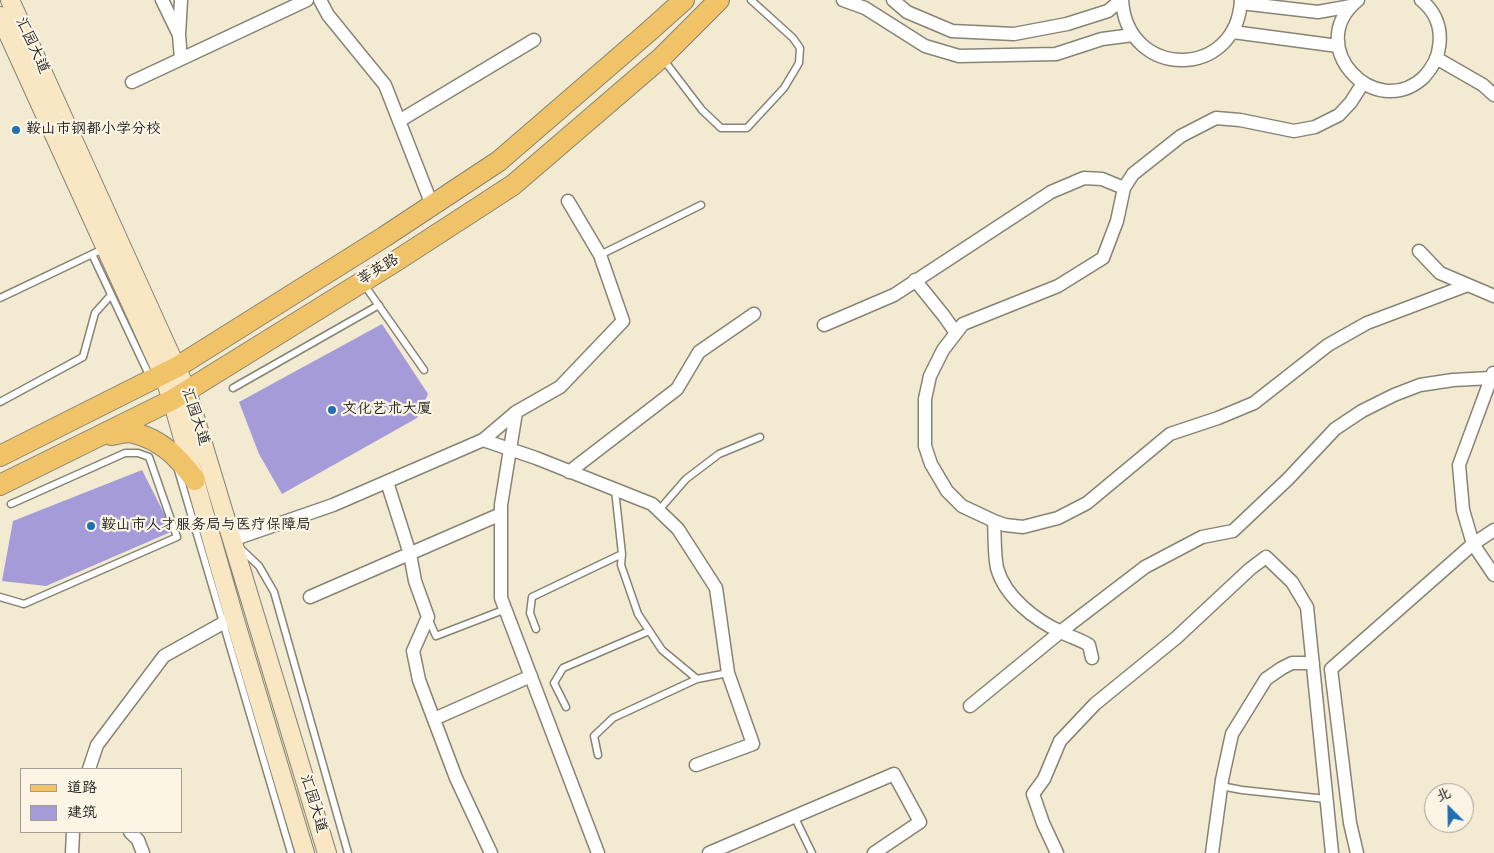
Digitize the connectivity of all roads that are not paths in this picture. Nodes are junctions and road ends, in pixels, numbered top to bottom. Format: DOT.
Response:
graph roads {
  1 [pos="10,0"];
  2 [pos="162,0"];
  3 [pos="181,0"];
  4 [pos="307,0"];
  5 [pos="320,0"];
  6 [pos="684,0"];
  7 [pos="719,0"];
  8 [pos="751,0"];
  9 [pos="843,0"];
  10 [pos="893,0"];
  11 [pos="1122,0"];
  12 [pos="1421,0"];
  13 [pos="1241,1"];
  14 [pos="1354,3"];
  15 [pos="0,16"];
  16 [pos="1233,32"];
  17 [pos="179,35"];
  18 [pos="1133,36"];
  19 [pos="534,40"];
  20 [pos="1338,46"];
  21 [pos="662,57"];
  22 [pos="1436,58"];
  23 [pos="181,59"];
  24 [pos="132,82"];
  25 [pos="1363,83"];
  26 [pos="1494,95"];
  27 [pos="399,121"];
  28 [pos="1124,188"];
  29 [pos="568,201"];
  30 [pos="432,205"];
  31 [pos="701,205"];
  32 [pos="99,250"];
  33 [pos="1419,251"];
  34 [pos="600,255"];
  35 [pos="915,280"];
  36 [pos="362,282"];
  37 [pos="1468,285"];
  38 [pos="111,295"];
  39 [pos="1494,296"];
  40 [pos="0,298"];
  41 [pos="379,305"];
  42 [pos="754,314"];
  43 [pos="824,325"];
  44 [pos="956,333"];
  45 [pos="424,370"];
  46 [pos="164,373"];
  47 [pos="1492,374"];
  48 [pos="233,388"];
  49 [pos="180,395"];
  50 [pos="0,402"];
  51 [pos="516,412"];
  52 [pos="102,436"];
  53 [pos="760,437"];
  54 [pos="484,440"];
  55 [pos="510,449"];
  56 [pos="174,454"];
  57 [pos="0,456"];
  58 [pos="569,472"];
  59 [pos="195,480"];
  60 [pos="387,482"];
  61 [pos="0,485"];
  62 [pos="615,490"];
  63 [pos="11,504"];
  64 [pos="659,510"];
  65 [pos="501,514"];
  66 [pos="994,521"];
  67 [pos="1494,530"];
  68 [pos="232,540"];
  69 [pos="1473,544"];
  70 [pos="410,554"];
  71 [pos="622,554"];
  72 [pos="1494,575"];
  73 [pos="0,597"];
  74 [pos="310,597"];
  75 [pos="506,610"];
  76 [pos="428,617"];
  77 [pos="229,620"];
  78 [pos="536,629"];
  79 [pos="649,631"];
  80 [pos="1060,632"];
  81 [pos="1092,658"];
  82 [pos="1313,663"];
  83 [pos="728,673"];
  84 [pos="531,676"];
  85 [pos="697,679"];
  86 [pos="970,706"];
  87 [pos="566,707"];
  88 [pos="434,720"];
  89 [pos="598,756"];
  90 [pos="696,765"];
  91 [pos="89,768"];
  92 [pos="1221,786"];
  93 [pos="1326,799"];
  94 [pos="794,816"];
  95 [pos="73,833"];
  96 [pos="131,833"];
  97 [pos="72,853"];
  98 [pos="143,853"];
  99 [pos="291,853"];
  100 [pos="305,853"];
  101 [pos="327,853"];
  102 [pos="348,853"];
  103 [pos="491,853"];
  104 [pos="598,853"];
  105 [pos="709,853"];
  106 [pos="812,853"];
  107 [pos="874,853"];
  108 [pos="1057,853"];
  109 [pos="1212,853"];
  110 [pos="1332,853"];
  111 [pos="1357,853"];
  1 -- 46 [label="main road, 汇园大道"];
  2 -- 17 [label="street"];
  3 -- 17 [label="street"];
  4 -- 23 [label="street"];
  5 -- 27 [label="street"];
  6 -- 30 [label="main road, 莘英路"];
  7 -- 21 [label="main road, 莘英路"];
  8 -- 21 [label="lane"];
  9 -- 18 [label="street"];
  10 -- 11 [label="street"];
  11 -- 18 [label="street"];
  12 -- 22 [label="street"];
  13 -- 14 [label="street"];
  13 -- 16 [label="street"];
  14 -- 20 [label="street"];
  15 -- 32 [label="main road, 汇园大道"];
  16 -- 18 [label="street"];
  16 -- 20 [label="street"];
  17 -- 23 [label="street"];
  19 -- 27 [label="street"];
  20 -- 25 [label="street"];
  21 -- 36 [label="main road, 莘英路"];
  22 -- 25 [label="street"];
  22 -- 26 [label="street"];
  23 -- 24 [label="street"];
  25 -- 28 [label="street"];
  27 -- 30 [label="street"];
  28 -- 35 [label="street"];
  28 -- 44 [label="street"];
  29 -- 34 [label="street"];
  30 -- 46 [label="main road, 莘英路"];
  31 -- 34 [label="lane"];
  32 -- 38 [label="lane"];
  32 -- 40 [label="lane"];
  32 -- 46 [label="main road, 汇园大道"];
  33 -- 37 [label="street"];
  34 -- 51 [label="street"];
  35 -- 43 [label="street"];
  35 -- 44 [label="street"];
  36 -- 41 [label="lane"];
  36 -- 49 [label="main road, 莘英路"];
  37 -- 39 [label="street"];
  37 -- 66 [label="street"];
  38 -- 46 [label="lane"];
  38 -- 50 [label="lane"];
  41 -- 45 [label="lane"];
  41 -- 48 [label="lane"];
  42 -- 58 [label="street"];
  44 -- 66 [label="street"];
  46 -- 49 [label="main road, 汇园大道"];
  46 -- 57 [label="main road, 莘英路"];
  47 -- 69 [label="street"];
  47 -- 80 [label="street"];
  49 -- 52 [label="main road, 莘英路"];
  49 -- 59 [label="main road, 汇园大道"];
  49 -- 68 [label="main road, 汇园大道"];
  51 -- 54 [label="street"];
  51 -- 55 [label="street"];
  52 -- 56 [label="main road"];
  52 -- 61 [label="main road, 莘英路"];
  53 -- 64 [label="lane"];
  54 -- 55 [label="street"];
  54 -- 60 [label="street"];
  55 -- 58 [label="street"];
  55 -- 65 [label="street"];
  56 -- 59 [label="main road"];
  56 -- 77 [label="lane"];
  58 -- 62 [label="street"];
  59 -- 77 [label="main road, 汇园大道"];
  60 -- 68 [label="street"];
  60 -- 70 [label="street"];
  62 -- 64 [label="street"];
  62 -- 71 [label="lane"];
  63 -- 73 [label="lane"];
  64 -- 83 [label="street"];
  65 -- 70 [label="street"];
  65 -- 75 [label="street"];
  66 -- 80 [label="street"];
  67 -- 69 [label="street"];
  68 -- 101 [label="main road, 汇园大道"];
  68 -- 102 [label="lane"];
  69 -- 72 [label="street"];
  69 -- 111 [label="street"];
  70 -- 74 [label="street"];
  70 -- 76 [label="street"];
  71 -- 78 [label="lane"];
  71 -- 79 [label="lane"];
  75 -- 76 [label="lane"];
  75 -- 84 [label="street"];
  76 -- 88 [label="street"];
  77 -- 91 [label="street"];
  77 -- 99 [label="lane"];
  77 -- 100 [label="main road, 汇园大道"];
  79 -- 85 [label="lane"];
  79 -- 87 [label="lane"];
  80 -- 81 [label="street"];
  80 -- 86 [label="street"];
  82 -- 92 [label="street"];
  82 -- 93 [label="street"];
  82 -- 108 [label="street"];
  83 -- 85 [label="lane"];
  83 -- 90 [label="street"];
  84 -- 88 [label="street"];
  84 -- 104 [label="street"];
  85 -- 89 [label="lane"];
  88 -- 103 [label="street"];
  92 -- 93 [label="lane"];
  92 -- 109 [label="street"];
  93 -- 110 [label="street"];
  94 -- 105 [label="street"];
  94 -- 106 [label="lane"];
  94 -- 107 [label="street"];
  95 -- 97 [label="street"];
  96 -- 98 [label="street"];
}
